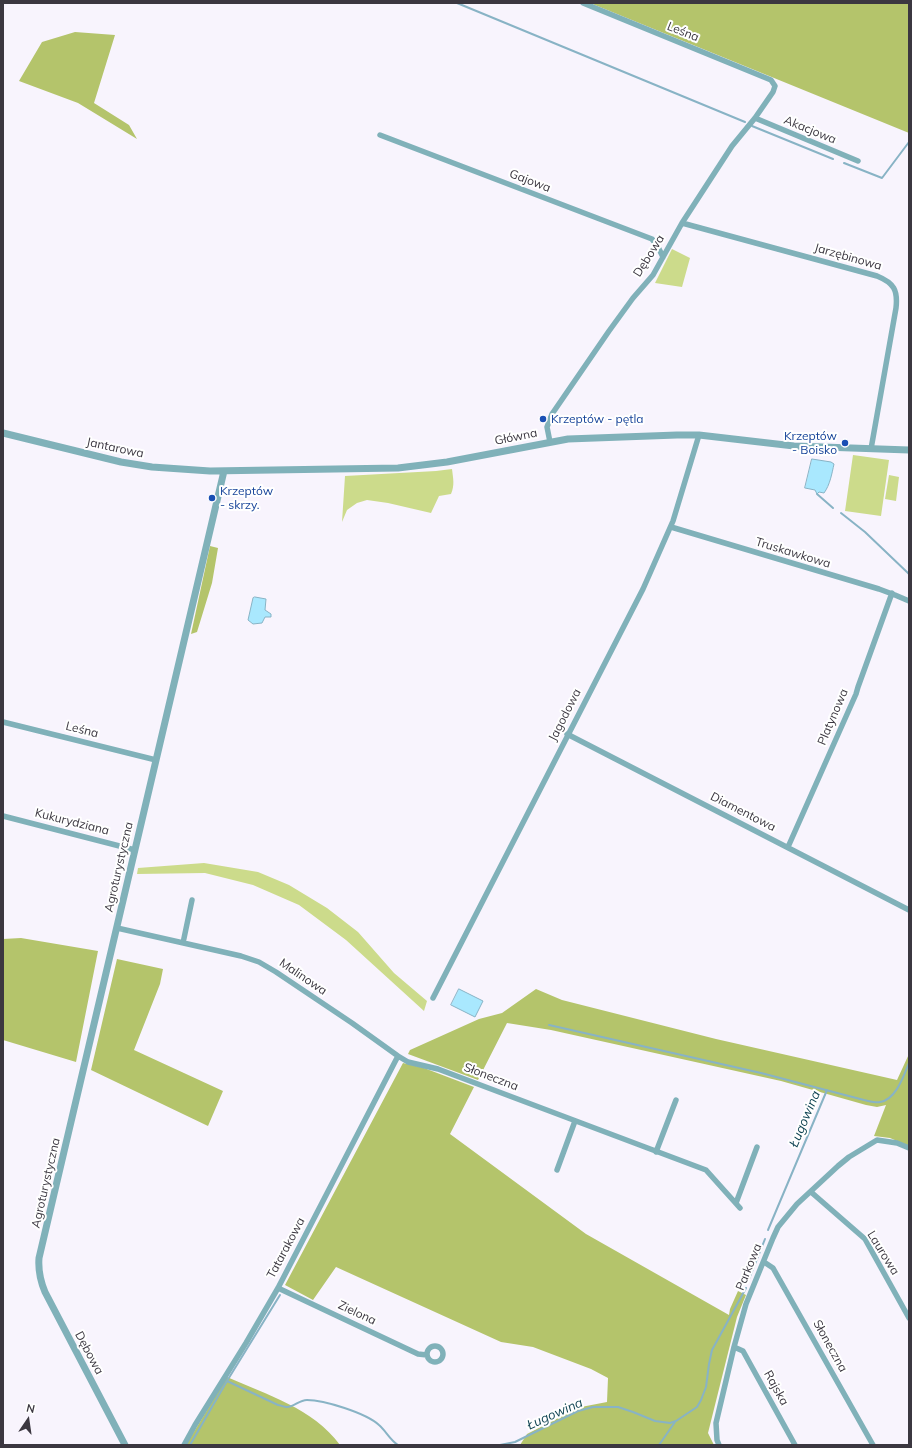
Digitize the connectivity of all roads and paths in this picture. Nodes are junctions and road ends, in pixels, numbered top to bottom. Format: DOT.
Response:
graph roads {
  1 [pos="583,3"];
  2 [pos="774,83"];
  3 [pos="755,118"];
  4 [pos="380,135"];
  5 [pos="858,161"];
  6 [pos="682,222"];
  7 [pos="663,258"];
  8 [pos="3,433"];
  9 [pos="699,435"];
  10 [pos="550,442"];
  11 [pos="872,449"];
  12 [pos="909,450"];
  13 [pos="224,471"];
  14 [pos="671,527"];
  15 [pos="892,593"];
  16 [pos="909,601"];
  17 [pos="3,722"];
  18 [pos="568,734"];
  19 [pos="156,760"];
  20 [pos="3,816"];
  21 [pos="788,847"];
  22 [pos="135,850"];
  23 [pos="192,900"];
  24 [pos="909,910"];
  25 [pos="117,928"];
  26 [pos="183,943"];
  27 [pos="433,998"];
  28 [pos="398,1056"];
  29 [pos="676,1100"];
  30 [pos="575,1121"];
  31 [pos="757,1147"];
  32 [pos="909,1148"];
  33 [pos="656,1152"];
  34 [pos="557,1170"];
  35 [pos="811,1192"];
  36 [pos="764,1262"];
  37 [pos="38,1269"];
  38 [pos="278,1288"];
  39 [pos="909,1318"];
  40 [pos="734,1347"];
  41 [pos="427,1355"];
  42 [pos="125,1445"];
  43 [pos="184,1445"];
  44 [pos="719,1445"];
  45 [pos="795,1445"];
  46 [pos="873,1445"];
  1 -- 2 [label="street, Leśna"];
  2 -- 3 [label="street, Dębowa"];
  3 -- 5 [label="street, Akacjowa"];
  3 -- 6 [label="street, Dębowa"];
  4 -- 7 [label="street, Gajowa"];
  6 -- 7 [label="street, Dębowa"];
  6 -- 11 [label="street, Jarzębinowa"];
  7 -- 10 [label="street, Dębowa"];
  8 -- 13 [label="street, Jantarowa"];
  9 -- 10 [label="street, Główna"];
  9 -- 11 [label="street, Główna"];
  9 -- 14 [label="street, Jagodowa"];
  10 -- 13 [label="street, Główna"];
  11 -- 12 [label="street, Główna"];
  13 -- 19 [label="street, Agroturystyczna"];
  14 -- 15 [label="street, Truskawkowa"];
  14 -- 18 [label="street, Jagodowa"];
  15 -- 16 [label="street, Truskawkowa"];
  15 -- 21 [label="street, Platynowa"];
  17 -- 19 [label="street, Leśna"];
  18 -- 21 [label="street, Diamentowa"];
  18 -- 27 [label="street, Jagodowa"];
  19 -- 22 [label="street, Agroturystyczna"];
  20 -- 22 [label="street, Kukurydziana"];
  21 -- 24 [label="street, Diamentowa"];
  22 -- 25 [label="street, Agroturystyczna"];
  23 -- 26 [label="street"];
  25 -- 26 [label="street, Malinowa"];
  25 -- 37 [label="street, Agroturystyczna"];
  26 -- 28 [label="street, Malinowa"];
  28 -- 30 [label="street, Słoneczna"];
  28 -- 38 [label="street, Tatarakowa"];
  29 -- 33 [label="street"];
  30 -- 33 [label="street, Słoneczna"];
  30 -- 34 [label="street"];
  31 -- 33 [label="street, Słoneczna"];
  32 -- 35 [label="street, Parkowa"];
  35 -- 36 [label="street, Parkowa"];
  35 -- 39 [label="street, Laurowa"];
  36 -- 40 [label="street, Parkowa"];
  36 -- 46 [label="street, Słoneczna"];
  37 -- 42 [label="street, Dębowa"];
  38 -- 41 [label="street, Zielona"];
  38 -- 43 [label="street, Tatarakowa"];
  40 -- 44 [label="street, Parkowa"];
  40 -- 45 [label="street, Rajska"];
}
